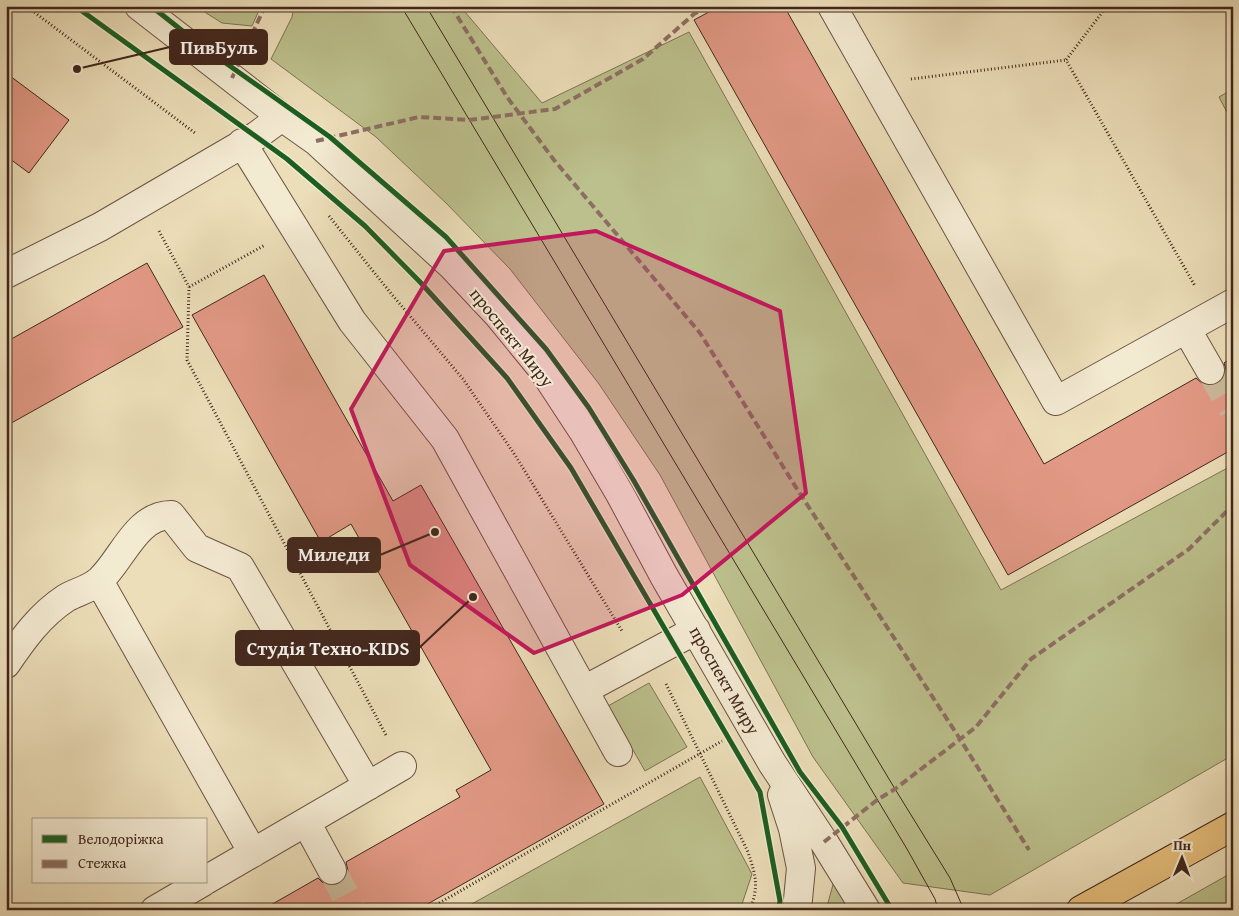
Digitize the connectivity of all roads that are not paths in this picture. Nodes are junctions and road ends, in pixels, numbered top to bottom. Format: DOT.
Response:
graph roads {
  1 [pos="139,6"];
  2 [pos="832,6"];
  3 [pos="282,117"];
  4 [pos="242,143"];
  5 [pos="6,274"];
  6 [pos="1222,309"];
  7 [pos="1187,330"];
  8 [pos="1210,370"];
  9 [pos="99,581"];
  10 [pos="696,630"];
  11 [pos="6,664"];
  12 [pos="584,690"];
  13 [pos="618,752"];
  14 [pos="772,763"];
  15 [pos="402,766"];
  16 [pos="368,786"];
  17 [pos="306,822"];
  18 [pos="1233,826"];
  19 [pos="253,853"];
  20 [pos="332,870"];
  21 [pos="208,879"];
  22 [pos="200,884"];
  23 [pos="155,910"];
  24 [pos="797,910"];
  25 [pos="866,910"];
  26 [pos="1081,910"];
  1 -- 3 [label="street, проспект Миру"];
  2 -- 7 [label="street"];
  3 -- 4 [label="street"];
  3 -- 10 [label="street, проспект Миру"];
  4 -- 5 [label="street"];
  4 -- 12 [label="street"];
  6 -- 7 [label="street"];
  7 -- 8 [label="street"];
  9 -- 11 [label="street"];
  9 -- 16 [label="street"];
  9 -- 19 [label="street"];
  10 -- 12 [label="street"];
  10 -- 14 [label="street, проспект Миру"];
  12 -- 13 [label="street"];
  14 -- 24 [label="street, проспект Миру"];
  14 -- 25 [label="street, проспект Миру"];
  15 -- 16 [label="street"];
  16 -- 17 [label="street"];
  17 -- 19 [label="street"];
  17 -- 20 [label="street"];
  18 -- 26 [label="highway"];
  19 -- 21 [label="street"];
  22 -- 23 [label="street"];
}
